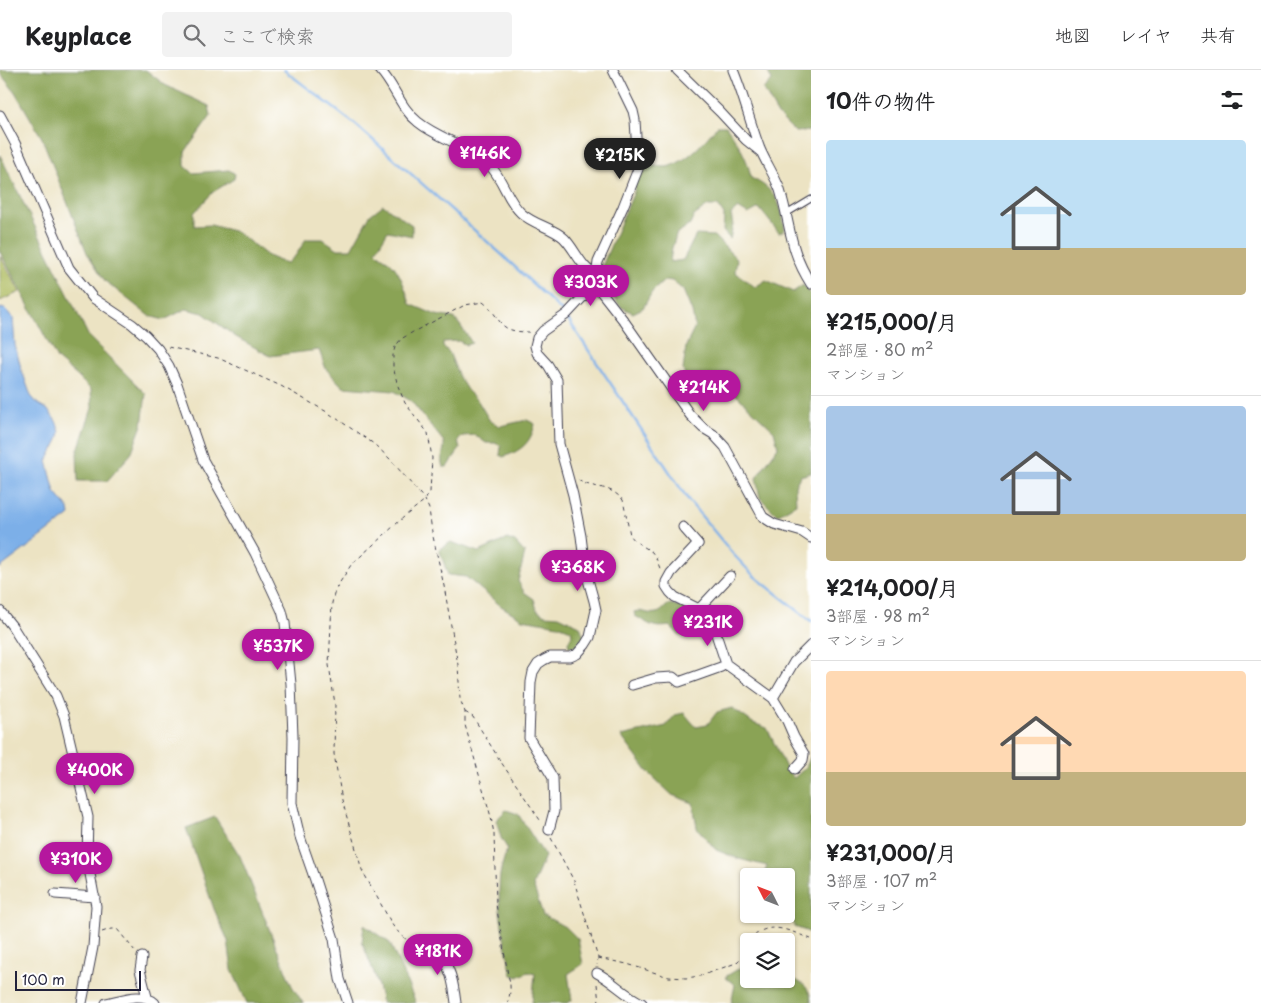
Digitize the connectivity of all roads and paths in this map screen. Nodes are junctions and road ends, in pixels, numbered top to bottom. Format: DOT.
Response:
graph roads {
  1 [pos="380,70"];
  2 [pos="613,70"];
  3 [pos="677,70"];
  4 [pos="733,70"];
  5 [pos="0,115"];
  6 [pos="761,152"];
  7 [pos="811,199"];
  8 [pos="785,214"];
  9 [pos="596,280"];
  10 [pos="811,284"];
  11 [pos="543,332"];
  12 [pos="158,350"];
  13 [pos="566,470"];
  14 [pos="425,500"];
  15 [pos="682,527"];
  16 [pos="811,538"];
  17 [pos="730,576"];
  18 [pos="666,582"];
  19 [pos="699,609"];
  20 [pos="0,611"];
  21 [pos="811,645"];
  22 [pos="726,664"];
  23 [pos="632,685"];
  24 [pos="773,698"];
  25 [pos="465,712"];
  26 [pos="795,769"];
  27 [pos="549,830"];
  28 [pos="55,894"];
  29 [pos="95,897"];
  30 [pos="759,933"];
  31 [pos="794,933"];
  32 [pos="795,934"];
  33 [pos="94,938"];
  34 [pos="811,939"];
  35 [pos="420,947"];
  36 [pos="142,957"];
  37 [pos="740,959"];
  38 [pos="597,973"];
  39 [pos="147,997"];
  40 [pos="628,1000"];
  41 [pos="82,1003"];
  42 [pos="106,1003"];
  43 [pos="155,1003"];
  44 [pos="348,1003"];
  45 [pos="456,1003"];
  46 [pos="507,1003"];
  47 [pos="642,1003"];
  1 -- 9 [label="street"];
  2 -- 9 [label="street"];
  3 -- 6 [label="street"];
  4 -- 6 [label="street"];
  5 -- 12 [label="street"];
  6 -- 8 [label="street"];
  7 -- 8 [label="lane"];
  8 -- 10 [label="street"];
  9 -- 11 [label="street"];
  9 -- 16 [label="street"];
  11 -- 13 [label="street"];
  11 -- 14 [label="path"];
  12 -- 14 [label="path"];
  12 -- 44 [label="street"];
  13 -- 18 [label="path"];
  13 -- 27 [label="street"];
  14 -- 25 [label="path"];
  14 -- 35 [label="path"];
  15 -- 18 [label="street"];
  17 -- 19 [label="street"];
  18 -- 19 [label="street"];
  19 -- 22 [label="street"];
  20 -- 29 [label="street"];
  21 -- 24 [label="street"];
  22 -- 23 [label="street"];
  22 -- 24 [label="street"];
  24 -- 26 [label="street"];
  25 -- 27 [label="path"];
  25 -- 46 [label="path"];
  27 -- 37 [label="path"];
  28 -- 29 [label="street"];
  29 -- 33 [label="street"];
  30 -- 31 [label="path"];
  32 -- 34 [label="path"];
  33 -- 36 [label="path"];
  33 -- 41 [label="street"];
  35 -- 45 [label="street"];
  36 -- 39 [label="street"];
  38 -- 40 [label="street"];
  39 -- 42 [label="street"];
  39 -- 43 [label="street"];
  40 -- 47 [label="street"];
}
